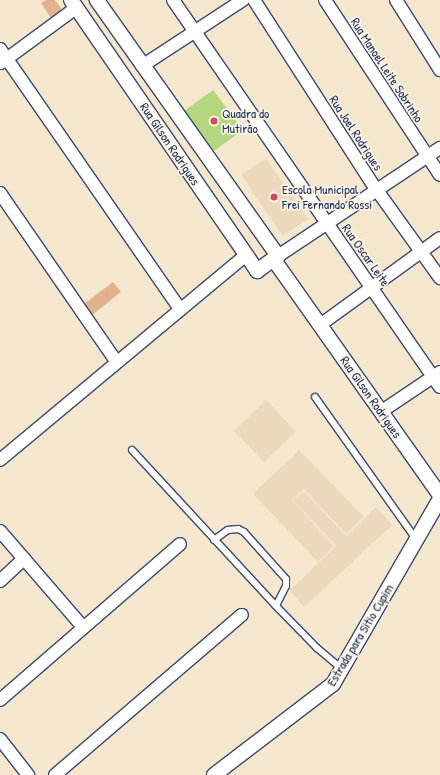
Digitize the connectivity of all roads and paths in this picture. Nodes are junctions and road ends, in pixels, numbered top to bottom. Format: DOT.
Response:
graph roads {
  1 [pos="97,0"];
  2 [pos="173,0"];
  3 [pos="243,0"];
  4 [pos="254,0"];
  5 [pos="325,0"];
  6 [pos="396,0"];
  7 [pos="73,4"];
  8 [pos="195,31"];
  9 [pos="2,57"];
  10 [pos="142,66"];
  11 [pos="440,70"];
  12 [pos="440,148"];
  13 [pos="426,156"];
  14 [pos="440,175"];
  15 [pos="376,189"];
  16 [pos="0,193"];
  17 [pos="326,222"];
  18 [pos="440,238"];
  19 [pos="421,251"];
  20 [pos="246,255"];
  21 [pos="276,258"];
  22 [pos="440,278"];
  23 [pos="371,286"];
  24 [pos="180,309"];
  25 [pos="320,325"];
  26 [pos="116,361"];
  27 [pos="436,375"];
  28 [pos="440,387"];
  29 [pos="315,397"];
  30 [pos="382,411"];
  31 [pos="132,450"];
  32 [pos="0,460"];
  33 [pos="440,495"];
  34 [pos="440,499"];
  35 [pos="0,531"];
  36 [pos="416,539"];
  37 [pos="214,540"];
  38 [pos="180,544"];
  39 [pos="24,559"];
  40 [pos="0,581"];
  41 [pos="276,606"];
  42 [pos="242,615"];
  43 [pos="83,628"];
  44 [pos="342,669"];
  45 [pos="0,700"];
  46 [pos="0,739"];
  47 [pos="28,775"];
  48 [pos="55,775"];
  49 [pos="214,775"];
  1 -- 10 [label="street, Rua Gilson Rodrigues"];
  2 -- 8 [label="street, Rua Oscar Leite"];
  3 -- 8 [label="street"];
  4 -- 15 [label="street, Rua Joel Rodrigues"];
  5 -- 13 [label="street, Rua Manoel Leite Sobrinho"];
  6 -- 11 [label="street"];
  7 -- 9 [label="street"];
  7 -- 20 [label="street, Rua Gilson Rodrigues"];
  8 -- 10 [label="street"];
  8 -- 17 [label="street, Rua Oscar Leite"];
  9 -- 24 [label="street"];
  10 -- 21 [label="street, Rua Gilson Rodrigues"];
  12 -- 13 [label="street"];
  13 -- 14 [label="street, Rua Manoel Leite Sobrinho"];
  13 -- 15 [label="street"];
  15 -- 17 [label="street"];
  15 -- 19 [label="street, Rua Joel Rodrigues"];
  16 -- 26 [label="street"];
  17 -- 21 [label="street"];
  17 -- 23 [label="street, Rua Oscar Leite"];
  18 -- 19 [label="street"];
  19 -- 22 [label="street, Rua Joel Rodrigues"];
  19 -- 23 [label="street"];
  20 -- 21 [label="street, Rua Gilson Rodrigues"];
  20 -- 24 [label="street"];
  21 -- 25 [label="street, Rua Gilson Rodrigues"];
  23 -- 25 [label="street"];
  23 -- 27 [label="street, Rua Oscar Leite"];
  24 -- 26 [label="street"];
  25 -- 30 [label="street, Rua Gilson Rodrigues"];
  26 -- 32 [label="street"];
  27 -- 28 [label="street, Rua Oscar Leite"];
  27 -- 30 [label="street"];
  29 -- 36 [label="lane"];
  30 -- 33 [label="street, Rua Gilson Rodrigues"];
  31 -- 37 [label="lane"];
  34 -- 36 [label="street, Estrada para Sitio Cupim"];
  35 -- 39 [label="street"];
  36 -- 44 [label="street, Estrada para Sitio Cupim"];
  37 -- 41 [label="lane"];
  37 -- 41 [label="lane"];
  38 -- 43 [label="street"];
  39 -- 40 [label="street"];
  39 -- 43 [label="street"];
  41 -- 44 [label="lane"];
  42 -- 48 [label="street"];
  43 -- 45 [label="street"];
  44 -- 49 [label="street, Estrada para Sitio Cupim"];
  46 -- 47 [label="street"];
}
